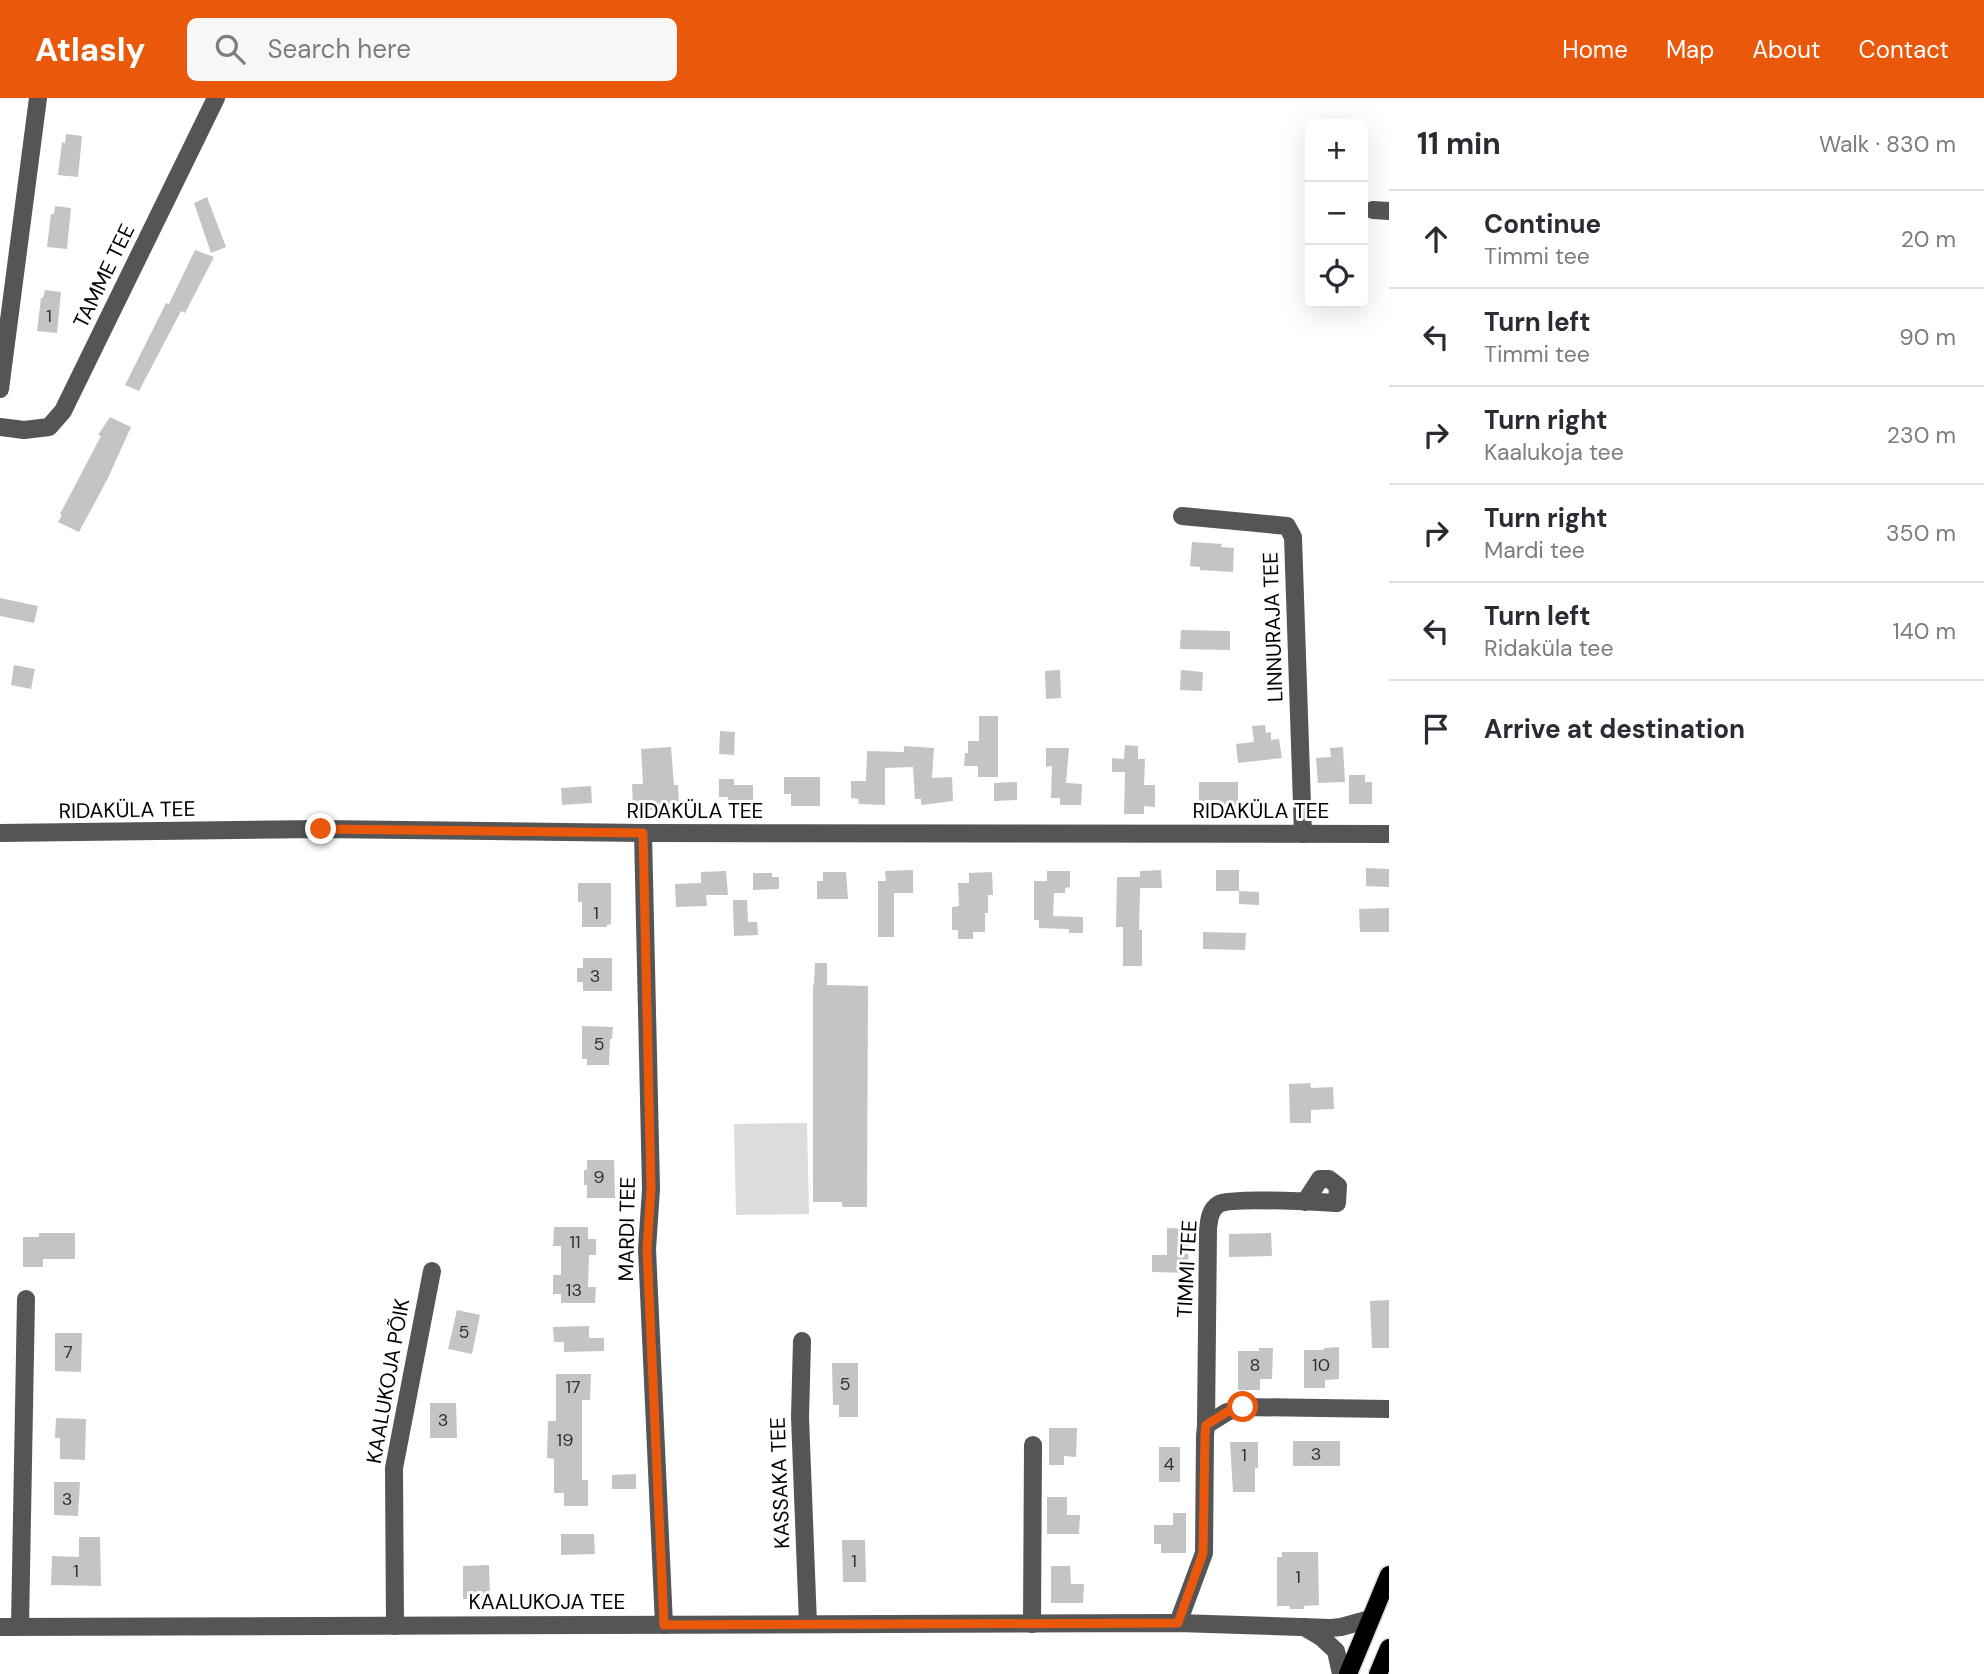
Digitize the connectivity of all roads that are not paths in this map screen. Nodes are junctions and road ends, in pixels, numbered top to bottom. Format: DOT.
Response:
graph roads {
  1 [pos="38,98"];
  2 [pos="216,98"];
  3 [pos="0,388"];
  4 [pos="0,426"];
  5 [pos="1182,516"];
  6 [pos="0,833"];
  7 [pos="643,833"];
  8 [pos="1303,834"];
  9 [pos="1389,834"];
  10 [pos="1305,1202"];
  11 [pos="432,1271"];
  12 [pos="26,1299"];
  13 [pos="802,1341"];
  14 [pos="1389,1409"];
  15 [pos="1206,1425"];
  16 [pos="1033,1446"];
  17 [pos="1389,1574"];
  18 [pos="1370,1619"];
  19 [pos="1178,1623"];
  20 [pos="808,1624"];
  21 [pos="1032,1624"];
  22 [pos="664,1625"];
  23 [pos="20,1626"];
  24 [pos="395,1626"];
  25 [pos="0,1627"];
  26 [pos="1304,1627"];
  27 [pos="1389,1648"];
  28 [pos="1341,1674"];
  29 [pos="1348,1674"];
  30 [pos="1378,1674"];
  1 -- 3 [label="street"];
  2 -- 4 [label="street, TAMME TEE"];
  5 -- 8 [label="street, LINNURAJA TEE"];
  6 -- 7 [label="street, RIDAKÜLA TEE"];
  7 -- 8 [label="street, RIDAKÜLA TEE"];
  7 -- 22 [label="street, MARDI TEE"];
  8 -- 9 [label="street, RIDAKÜLA TEE"];
  10 -- 15 [label="street, TIMMI TEE"];
  11 -- 24 [label="street, KAALUKOJA PÕIK"];
  12 -- 23 [label="street"];
  13 -- 20 [label="street, KASSAKA TEE"];
  14 -- 15 [label="street"];
  15 -- 19 [label="street, TIMMI TEE"];
  16 -- 21 [label="street"];
  17 -- 18 [label="main road"];
  18 -- 26 [label="street, KAALUKOJA TEE"];
  18 -- 29 [label="main road"];
  19 -- 21 [label="street, KAALUKOJA TEE"];
  19 -- 26 [label="street, KAALUKOJA TEE"];
  20 -- 21 [label="street, KAALUKOJA TEE"];
  20 -- 22 [label="street, KAALUKOJA TEE"];
  22 -- 24 [label="street, KAALUKOJA TEE"];
  23 -- 24 [label="street, KAALUKOJA TEE"];
  23 -- 25 [label="street, KAALUKOJA TEE"];
  26 -- 28 [label="street"];
  27 -- 30 [label="main road"];
}
